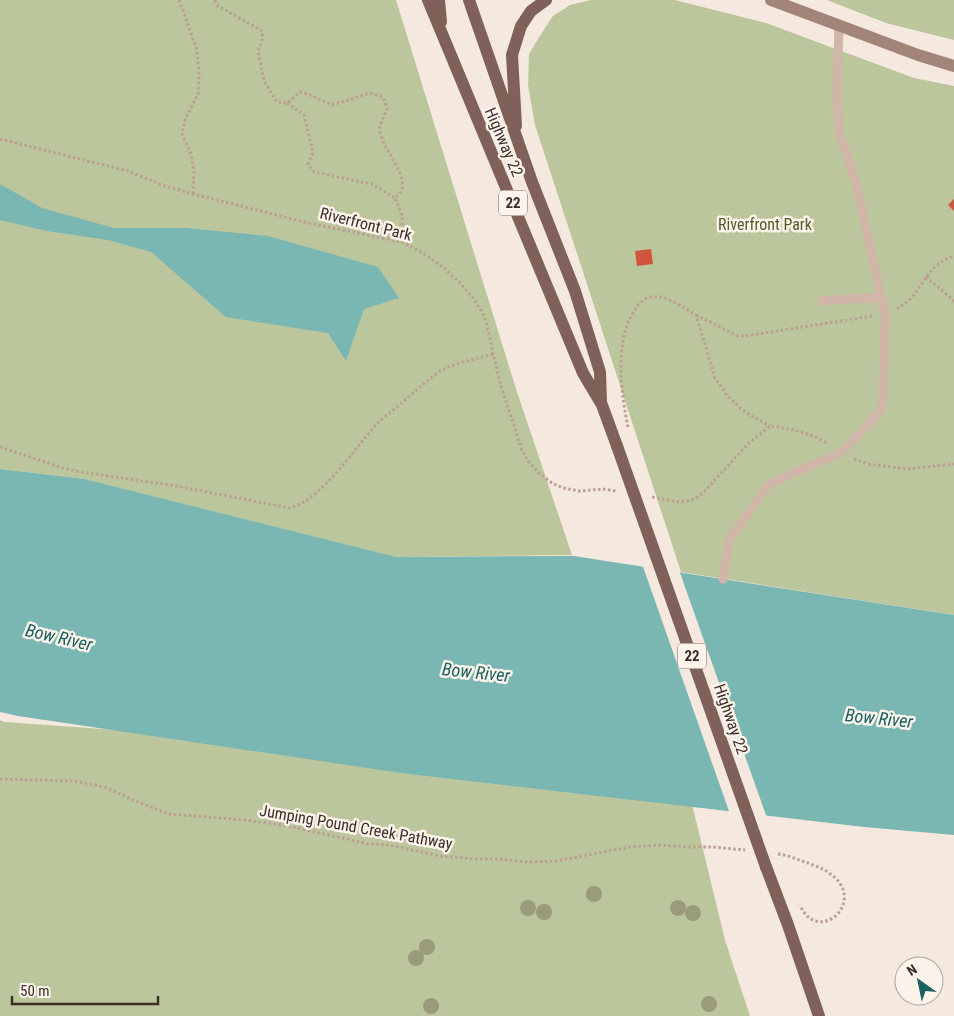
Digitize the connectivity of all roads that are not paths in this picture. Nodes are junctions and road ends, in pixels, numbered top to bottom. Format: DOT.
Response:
graph roads {
  1 [pos="428,0"];
  2 [pos="439,0"];
  3 [pos="469,0"];
  4 [pos="546,0"];
  5 [pos="771,0"];
  6 [pos="839,26"];
  7 [pos="445,42"];
  8 [pos="954,66"];
  9 [pos="517,138"];
  10 [pos="882,297"];
  11 [pos="822,301"];
  12 [pos="602,405"];
  13 [pos="723,579"];
  14 [pos="819,1016"];
  1 -- 7 [label="main road, Highway 22 / 22"];
  2 -- 7 [label="main road"];
  3 -- 9 [label="main road, Highway 22 / 22"];
  4 -- 9 [label="main road"];
  5 -- 6 [label="main road"];
  6 -- 8 [label="main road"];
  6 -- 10 [label="lane"];
  7 -- 12 [label="main road, Highway 22 / 22"];
  9 -- 12 [label="main road, Highway 22 / 22"];
  10 -- 11 [label="lane"];
  10 -- 13 [label="lane"];
  12 -- 14 [label="main road, Highway 22 / 22, bridge"];
}
